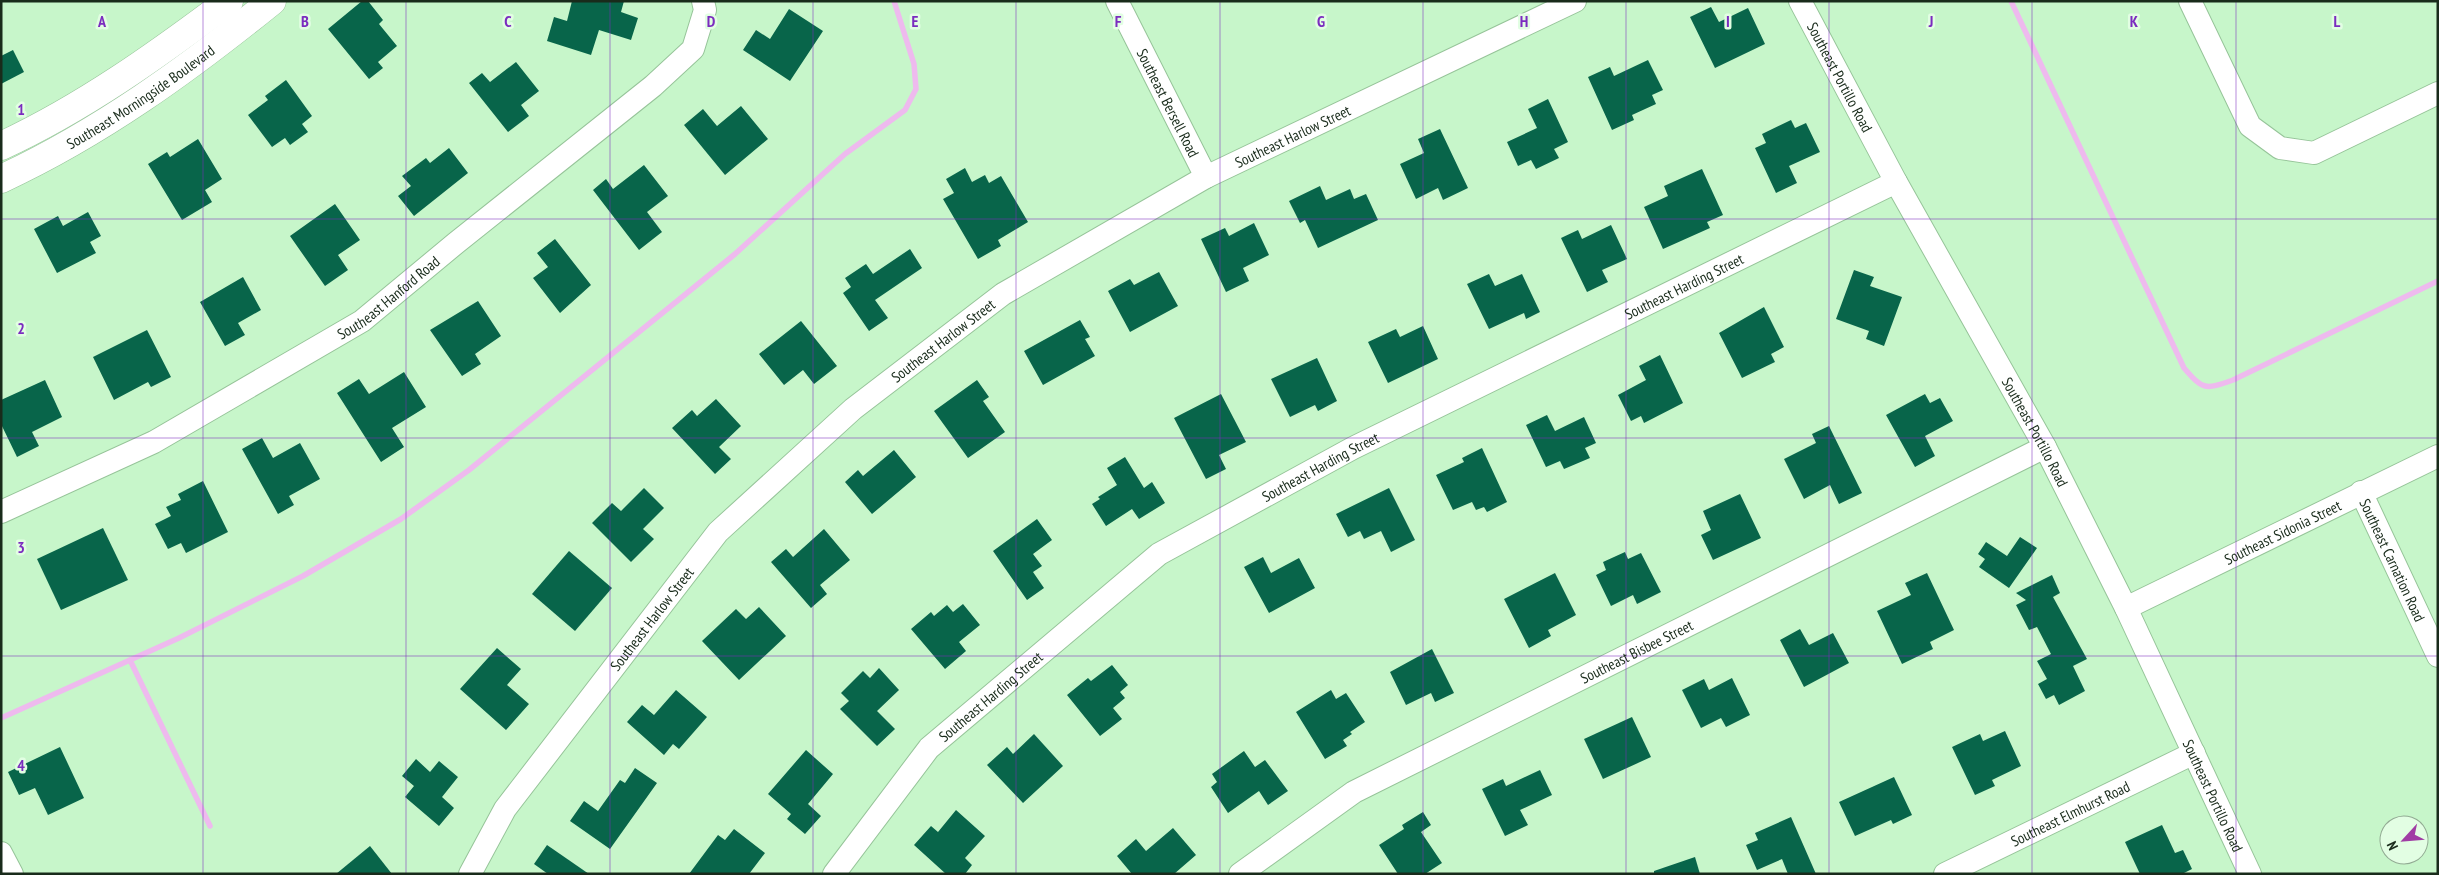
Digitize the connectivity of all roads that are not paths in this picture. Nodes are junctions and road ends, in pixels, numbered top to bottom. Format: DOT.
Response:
graph roads {
  1 [pos="229,1"];
  2 [pos="272,1"];
  3 [pos="703,1"];
  4 [pos="1116,1"];
  5 [pos="1575,1"];
  6 [pos="1800,1"];
  7 [pos="2190,1"];
  8 [pos="2438,93"];
  9 [pos="1,146"];
  10 [pos="1206,177"];
  11 [pos="1,179"];
  12 [pos="1896,182"];
  13 [pos="2044,447"];
  14 [pos="2438,456"];
  15 [pos="2360,492"];
  16 [pos="1,512"];
  17 [pos="2126,608"];
  18 [pos="2438,656"];
  19 [pos="2194,753"];
  20 [pos="1,852"];
  21 [pos="12,874"];
  22 [pos="470,874"];
  23 [pos="834,874"];
  24 [pos="1240,874"];
  25 [pos="1945,874"];
  26 [pos="2250,874"];
  1 -- 9 [label="street, Southeast Morningside Boulevard"];
  2 -- 11 [label="street, Southeast Morningside Boulevard"];
  3 -- 16 [label="street, Southeast Hanford Road"];
  4 -- 10 [label="street, Southeast Bersell Road"];
  5 -- 10 [label="street, Southeast Harlow Street"];
  6 -- 12 [label="street, Southeast Portillo Road"];
  7 -- 8 [label="street"];
  10 -- 22 [label="street, Southeast Harlow Street"];
  12 -- 13 [label="street, Southeast Portillo Road"];
  12 -- 23 [label="street, Southeast Harding Street"];
  13 -- 17 [label="street, Southeast Portillo Road"];
  13 -- 24 [label="street, Southeast Bisbee Street"];
  14 -- 15 [label="street, Southeast Sidonia Street"];
  15 -- 17 [label="street, Southeast Sidonia Street"];
  15 -- 18 [label="street, Southeast Carnation Road"];
  17 -- 19 [label="street, Southeast Portillo Road"];
  19 -- 25 [label="street, Southeast Elmhurst Road"];
  19 -- 26 [label="street, Southeast Portillo Road"];
  20 -- 21 [label="street"];
}
